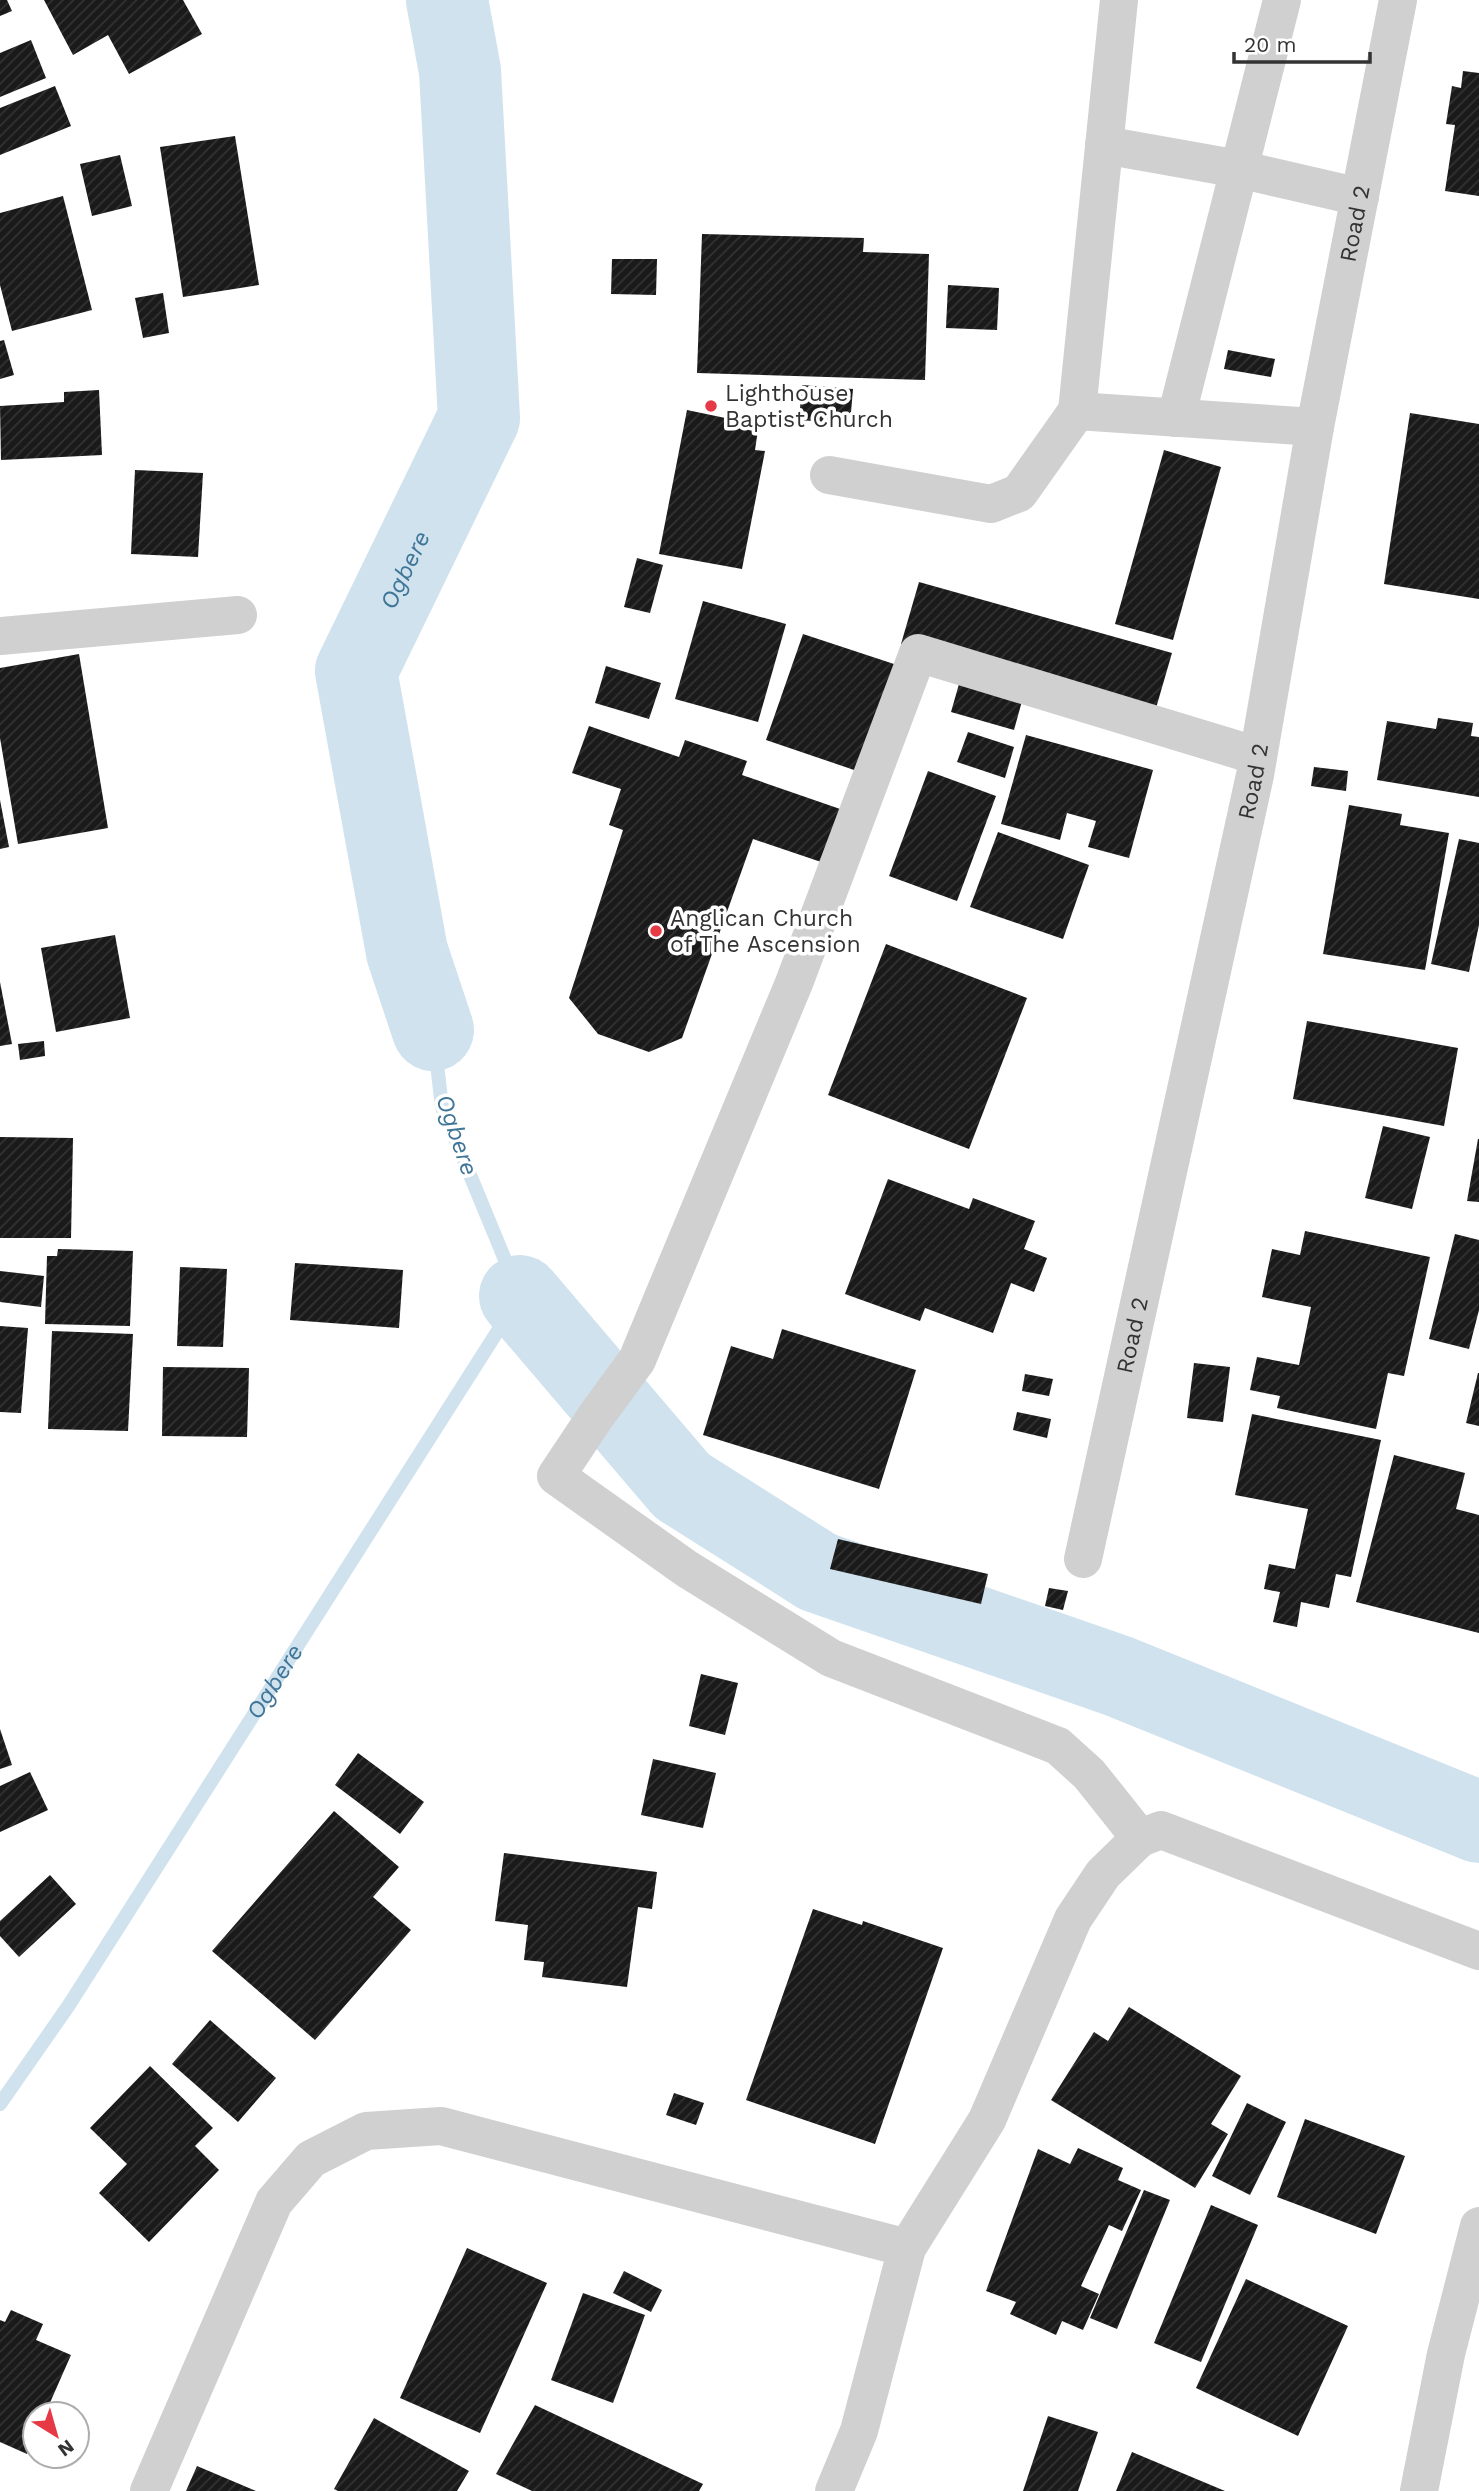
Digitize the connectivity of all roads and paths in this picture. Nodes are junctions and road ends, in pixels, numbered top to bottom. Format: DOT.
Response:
graph roads {
  1 [pos="1119,0"];
  2 [pos="1282,0"];
  3 [pos="1398,0"];
  4 [pos="1104,145"];
  5 [pos="1239,169"];
  6 [pos="1360,197"];
  7 [pos="1077,411"];
  8 [pos="1176,418"];
  9 [pos="1315,427"];
  10 [pos="829,475"];
  11 [pos="238,615"];
  12 [pos="0,636"];
  13 [pos="1258,756"];
  14 [pos="1083,1559"];
  15 [pos="1140,1838"];
  16 [pos="1479,1951"];
  17 [pos="1479,2226"];
  18 [pos="907,2248"];
  19 [pos="149,2491"];
  20 [pos="834,2491"];
  21 [pos="1419,2491"];
  1 -- 4 [label="street"];
  2 -- 5 [label="street"];
  3 -- 6 [label="street, Road 2"];
  4 -- 5 [label="street"];
  4 -- 7 [label="street"];
  5 -- 6 [label="street"];
  5 -- 8 [label="street"];
  6 -- 9 [label="street, Road 2"];
  7 -- 8 [label="street"];
  7 -- 10 [label="street"];
  8 -- 9 [label="street"];
  9 -- 13 [label="street, Road 2"];
  11 -- 12 [label="street"];
  13 -- 14 [label="street, Road 2"];
  13 -- 15 [label="street"];
  15 -- 16 [label="street"];
  15 -- 18 [label="street"];
  17 -- 21 [label="street"];
  18 -- 19 [label="street"];
  18 -- 20 [label="street"];
}
